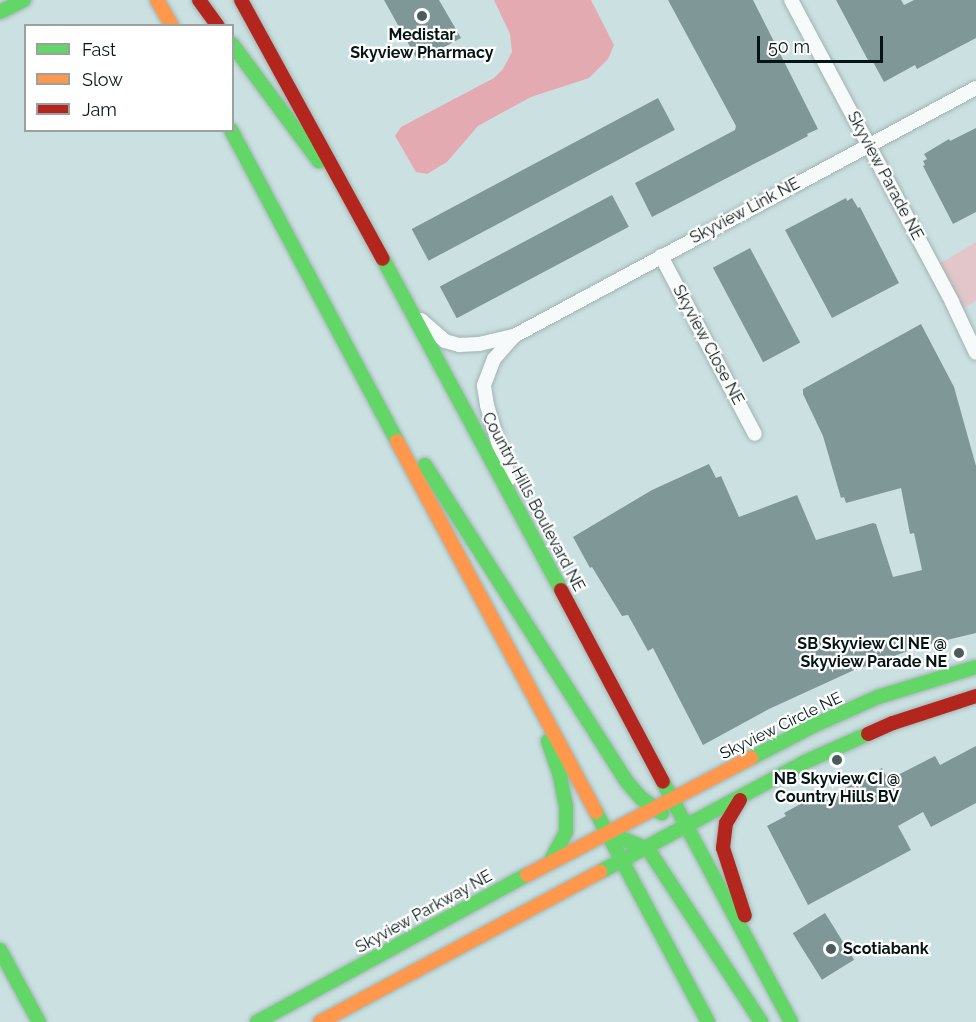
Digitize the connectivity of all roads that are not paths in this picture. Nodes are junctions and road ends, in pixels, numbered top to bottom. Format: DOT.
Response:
graph roads {
  1 [pos="24,0"];
  2 [pos="158,0"];
  3 [pos="200,0"];
  4 [pos="241,0"];
  5 [pos="249,0"];
  6 [pos="791,0"];
  7 [pos="0,12"];
  8 [pos="171,24"];
  9 [pos="217,24"];
  10 [pos="265,41"];
  11 [pos="234,48"];
  12 [pos="976,88"];
  13 [pos="232,132"];
  14 [pos="869,146"];
  15 [pos="362,218"];
  16 [pos="661,256"];
  17 [pos="411,310"];
  18 [pos="514,336"];
  19 [pos="347,344"];
  20 [pos="976,352"];
  21 [pos="754,434"];
  22 [pos="519,510"];
  23 [pos="976,667"];
  24 [pos="529,685"];
  25 [pos="976,696"];
  26 [pos="744,796"];
  27 [pos="672,799"];
  28 [pos="654,808"];
  29 [pos="687,828"];
  30 [pos="608,833"];
  31 [pos="648,849"];
  32 [pos="550,862"];
  33 [pos="623,862"];
  34 [pos="0,950"];
  35 [pos="767,976"];
  36 [pos="39,1022"];
  37 [pos="257,1022"];
  38 [pos="320,1022"];
  39 [pos="708,1022"];
  40 [pos="761,1022"];
  41 [pos="791,1022"];
  1 -- 7 [label="main road"];
  2 -- 8 [label="main road"];
  3 -- 9 [label="main road"];
  4 -- 10 [label="main road, Country Hills Boulevard NE"];
  5 -- 10 [label="main road"];
  6 -- 14 [label="street, Skyview Parade NE"];
  10 -- 15 [label="main road, Country Hills Boulevard NE"];
  11 -- 15 [label="main road"];
  12 -- 14 [label="street, Skyview Link NE"];
  13 -- 19 [label="main road"];
  14 -- 16 [label="street, Skyview Link NE"];
  14 -- 20 [label="street, Skyview Parade NE"];
  15 -- 17 [label="main road, Country Hills Boulevard NE"];
  16 -- 18 [label="street, Skyview Link NE"];
  16 -- 21 [label="street, Skyview Close NE"];
  17 -- 18 [label="street, Skyview Link NE"];
  17 -- 22 [label="main road, Country Hills Boulevard NE"];
  18 -- 22 [label="street, Skyview Link NE"];
  19 -- 24 [label="main road"];
  19 -- 28 [label="main road"];
  22 -- 27 [label="main road, Country Hills Boulevard NE"];
  23 -- 27 [label="main road, Skyview Circle NE"];
  24 -- 30 [label="main road"];
  24 -- 32 [label="main road"];
  25 -- 26 [label="main road"];
  26 -- 29 [label="main road"];
  26 -- 35 [label="main road"];
  27 -- 28 [label="main road, Skyview Circle NE"];
  27 -- 29 [label="main road, Country Hills Boulevard NE"];
  28 -- 29 [label="main road"];
  28 -- 30 [label="main road, Skyview Circle NE"];
  29 -- 31 [label="main road"];
  29 -- 35 [label="main road, Country Hills Boulevard NE"];
  30 -- 31 [label="main road"];
  30 -- 32 [label="main road, Skyview Parkway NE"];
  30 -- 33 [label="main road"];
  31 -- 33 [label="main road"];
  31 -- 40 [label="main road"];
  32 -- 37 [label="main road, Skyview Parkway NE"];
  33 -- 38 [label="main road"];
  33 -- 39 [label="main road"];
  34 -- 36 [label="main road"];
  35 -- 41 [label="main road, Country Hills Boulevard NE"];
}
